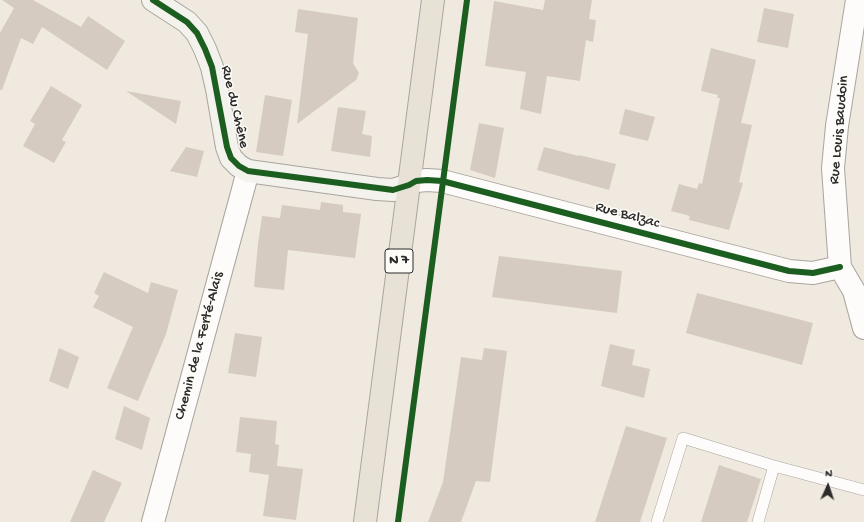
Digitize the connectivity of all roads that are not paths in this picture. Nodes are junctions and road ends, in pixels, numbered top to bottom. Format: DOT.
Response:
graph roads {
  1 [pos="153,0"];
  2 [pos="433,0"];
  3 [pos="857,0"];
  4 [pos="248,171"];
  5 [pos="409,185"];
  6 [pos="840,267"];
  7 [pos="864,328"];
  8 [pos="774,466"];
  9 [pos="864,490"];
  10 [pos="153,522"];
  11 [pos="365,522"];
  12 [pos="657,522"];
  13 [pos="758,522"];
  1 -- 4 [label="street, Rue du Chêne"];
  2 -- 5 [label="main road, N 7"];
  3 -- 6 [label="street, Rue Louis Baudoin"];
  4 -- 5 [label="street"];
  4 -- 10 [label="street, Chemin de la Ferté-Alais"];
  5 -- 6 [label="street, Rue Balzac"];
  5 -- 11 [label="main road, N 7"];
  6 -- 7 [label="street, Rue Louis Baudoin"];
  8 -- 9 [label="lane"];
  8 -- 12 [label="lane"];
  8 -- 13 [label="lane"];
}
